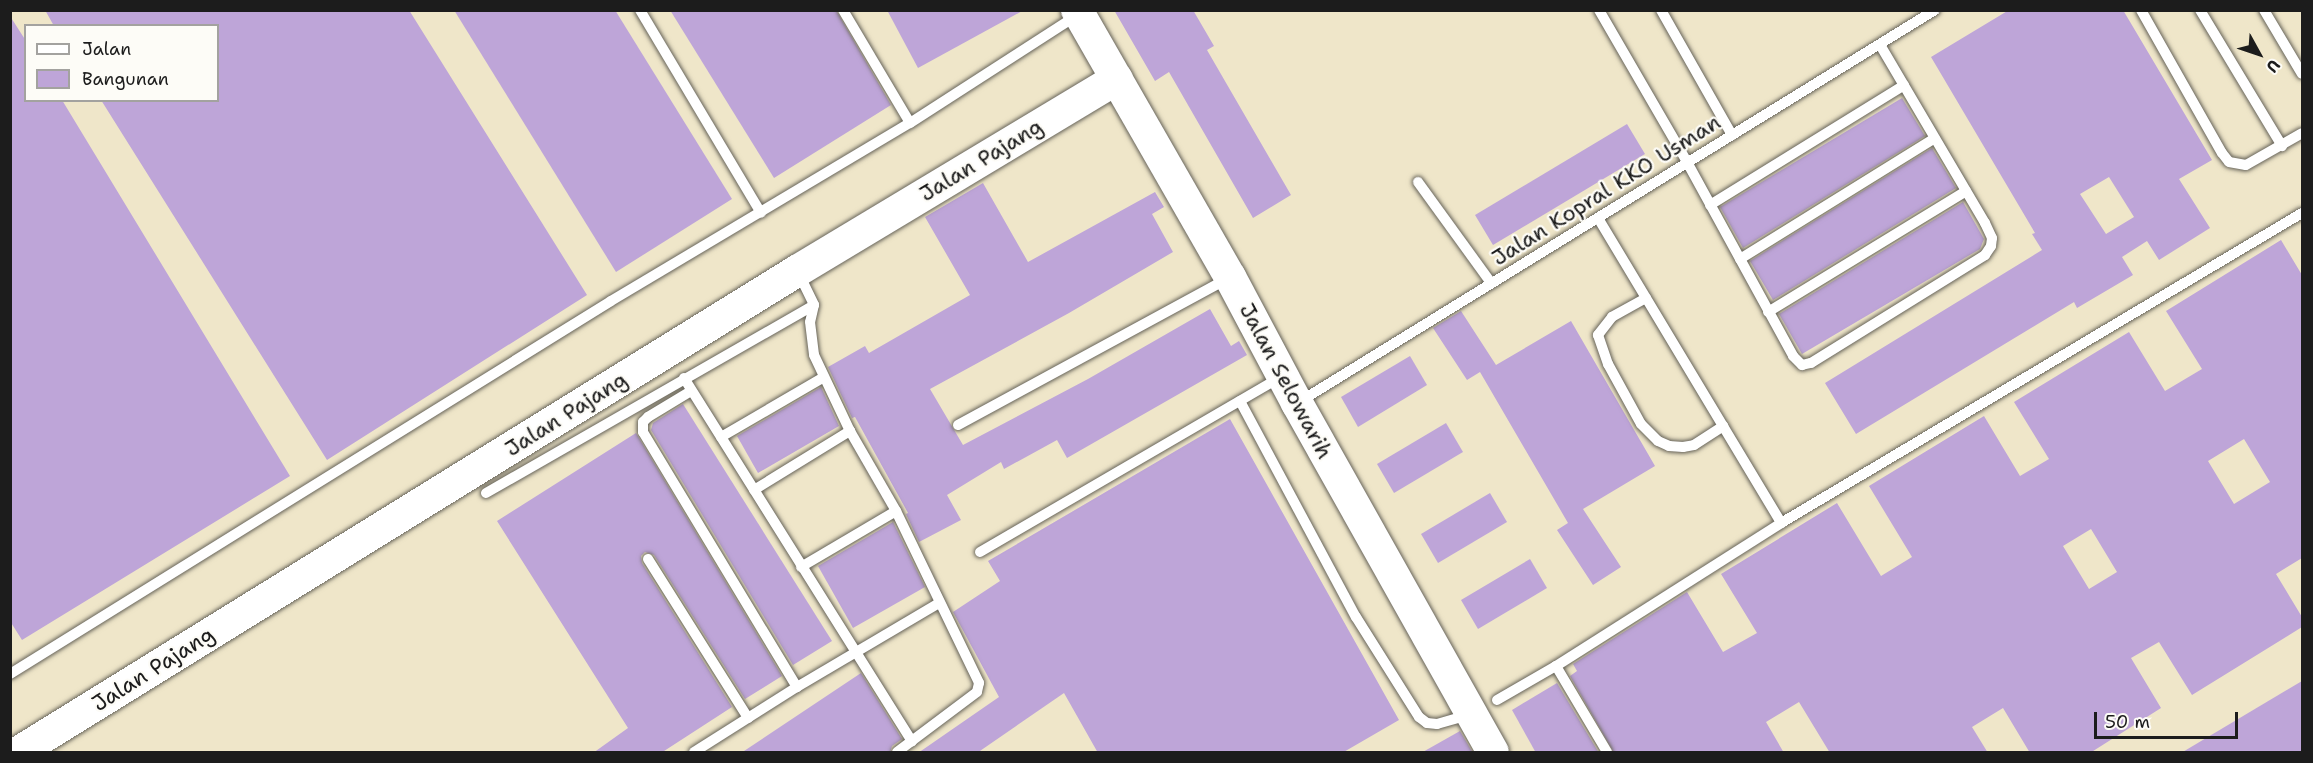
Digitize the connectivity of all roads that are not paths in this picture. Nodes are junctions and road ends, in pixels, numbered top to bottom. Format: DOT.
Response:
graph roads {
  1 [pos="640,10"];
  2 [pos="843,10"];
  3 [pos="1599,10"];
  4 [pos="1661,10"];
  5 [pos="1935,10"];
  6 [pos="2141,10"];
  7 [pos="2200,10"];
  8 [pos="2264,10"];
  9 [pos="1078,12"];
  10 [pos="1880,45"];
  11 [pos="2302,74"];
  12 [pos="1117,79"];
  13 [pos="1904,85"];
  14 [pos="910,123"];
  15 [pos="2302,134"];
  16 [pos="1732,135"];
  17 [pos="1935,138"];
  18 [pos="2282,146"];
  19 [pos="1687,162"];
  20 [pos="1418,182"];
  21 [pos="1966,191"];
  22 [pos="1710,205"];
  23 [pos="761,213"];
  24 [pos="2302,213"];
  25 [pos="1598,218"];
  26 [pos="1740,259"];
  27 [pos="797,271"];
  28 [pos="1230,277"];
  29 [pos="1491,283"];
  30 [pos="1646,298"];
  31 [pos="814,305"];
  32 [pos="1768,312"];
  33 [pos="824,377"];
  34 [pos="684,378"];
  35 [pos="1290,389"];
  36 [pos="691,391"];
  37 [pos="1240,401"];
  38 [pos="958,425"];
  39 [pos="1723,426"];
  40 [pos="850,431"];
  41 [pos="721,437"];
  42 [pos="754,490"];
  43 [pos="486,493"];
  44 [pos="896,511"];
  45 [pos="1780,523"];
  46 [pos="980,552"];
  47 [pos="648,559"];
  48 [pos="801,567"];
  49 [pos="939,603"];
  50 [pos="855,653"];
  51 [pos="10,660"];
  52 [pos="1556,666"];
  53 [pos="14,672"];
  54 [pos="797,687"];
  55 [pos="1484,707"];
  56 [pos="748,718"];
  57 [pos="912,741"];
  58 [pos="19,753"];
  59 [pos="694,753"];
  60 [pos="897,753"];
  61 [pos="1493,753"];
  62 [pos="1607,753"];
  1 -- 23 [label="lane"];
  2 -- 14 [label="lane"];
  3 -- 19 [label="lane"];
  4 -- 16 [label="lane"];
  5 -- 10 [label="lane, Jalan Kopral KKO Usman"];
  6 -- 18 [label="lane"];
  7 -- 18 [label="lane"];
  8 -- 11 [label="lane"];
  9 -- 12 [label="street, Jalan Selowarih"];
  9 -- 14 [label="lane"];
  10 -- 13 [label="lane"];
  10 -- 16 [label="lane, Jalan Kopral KKO Usman"];
  12 -- 27 [label="street, Jalan Pajang"];
  12 -- 28 [label="street, Jalan Selowarih"];
  13 -- 17 [label="lane"];
  13 -- 22 [label="lane"];
  14 -- 23 [label="lane"];
  15 -- 18 [label="lane"];
  16 -- 19 [label="lane, Jalan Kopral KKO Usman"];
  17 -- 21 [label="lane"];
  17 -- 26 [label="lane"];
  19 -- 22 [label="lane"];
  19 -- 25 [label="lane, Jalan Kopral KKO Usman"];
  20 -- 29 [label="lane"];
  21 -- 32 [label="lane"];
  21 -- 32 [label="lane"];
  22 -- 26 [label="lane"];
  23 -- 53 [label="lane"];
  24 -- 45 [label="lane"];
  25 -- 29 [label="lane, Jalan Kopral KKO Usman"];
  25 -- 30 [label="lane"];
  26 -- 32 [label="lane"];
  27 -- 31 [label="lane"];
  27 -- 58 [label="street, Jalan Pajang"];
  28 -- 35 [label="street, Jalan Selowarih"];
  28 -- 38 [label="lane"];
  29 -- 35 [label="lane, Jalan Kopral KKO Usman"];
  30 -- 39 [label="lane"];
  30 -- 39 [label="lane"];
  31 -- 33 [label="lane"];
  31 -- 34 [label="lane"];
  33 -- 40 [label="lane"];
  33 -- 41 [label="lane"];
  34 -- 36 [label="lane"];
  34 -- 43 [label="lane"];
  35 -- 37 [label="lane, Jalan Kopral KKO Usman"];
  35 -- 55 [label="street, Jalan Selowarih"];
  36 -- 41 [label="lane"];
  36 -- 54 [label="lane"];
  37 -- 46 [label="lane, Jalan Kopral KKO Usman"];
  37 -- 55 [label="lane"];
  39 -- 45 [label="lane"];
  40 -- 42 [label="lane"];
  40 -- 44 [label="lane"];
  41 -- 42 [label="lane"];
  42 -- 48 [label="lane"];
  44 -- 48 [label="lane"];
  44 -- 49 [label="lane"];
  45 -- 52 [label="lane"];
  47 -- 56 [label="lane"];
  48 -- 50 [label="lane"];
  49 -- 50 [label="lane"];
  49 -- 57 [label="lane"];
  50 -- 54 [label="lane"];
  50 -- 57 [label="lane"];
  51 -- 53 [label="lane"];
  52 -- 55 [label="lane"];
  52 -- 62 [label="lane"];
  54 -- 56 [label="lane"];
  55 -- 61 [label="street, Jalan Selowarih"];
  56 -- 59 [label="lane"];
  57 -- 60 [label="lane"];
}
